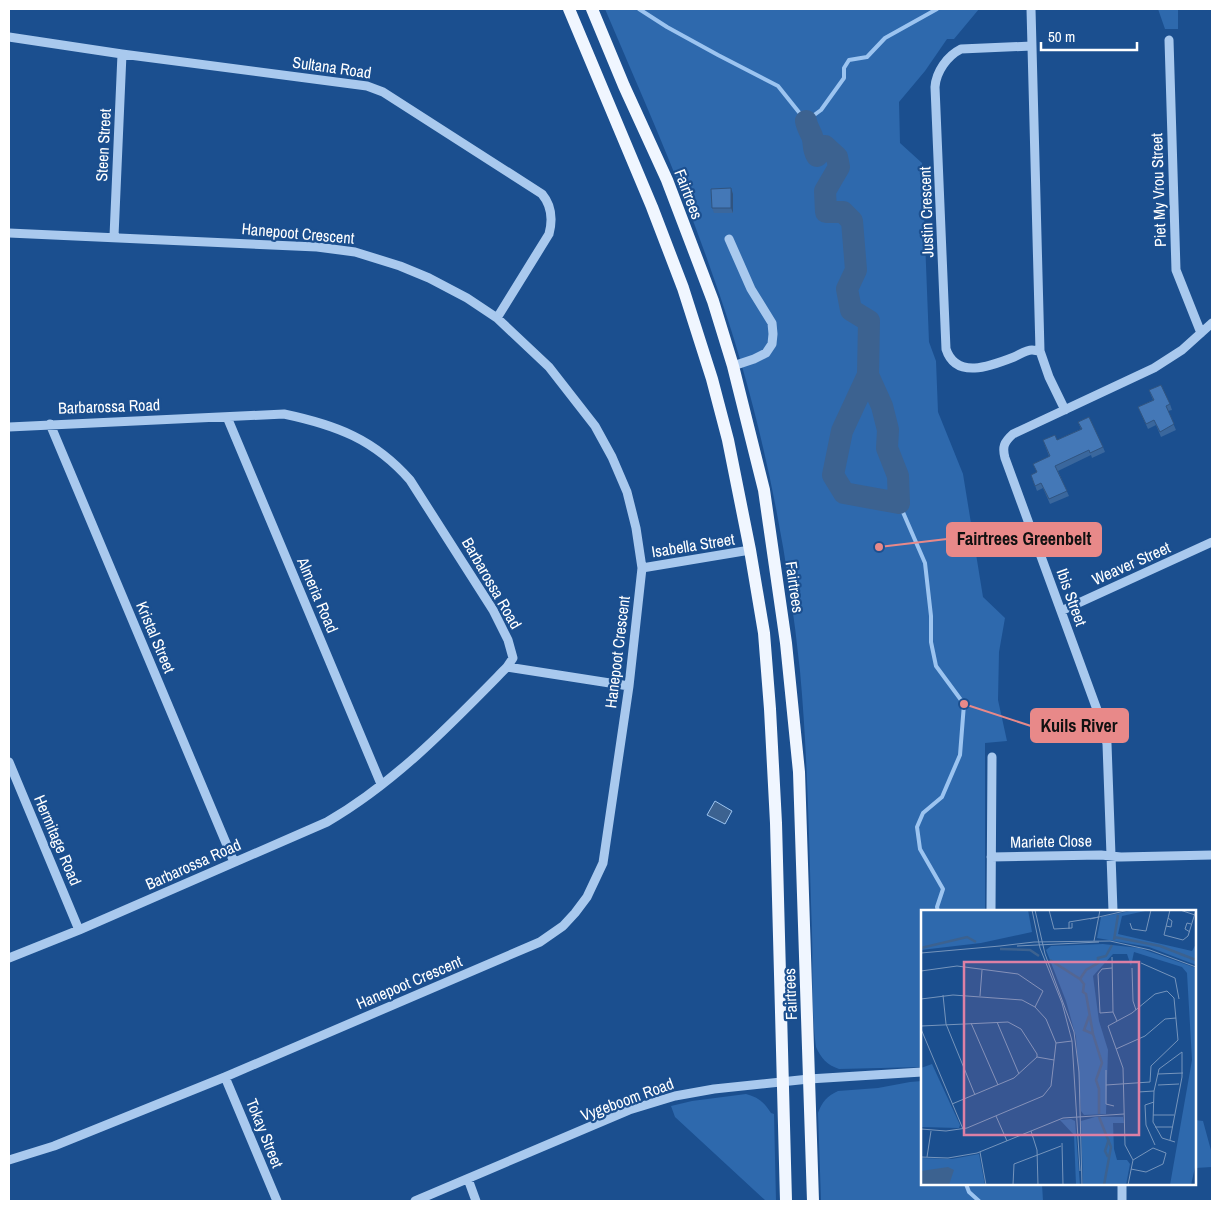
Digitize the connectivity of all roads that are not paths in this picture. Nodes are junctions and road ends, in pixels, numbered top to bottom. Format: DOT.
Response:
graph roads {
  1 [pos="569,9"];
  2 [pos="592,9"];
  3 [pos="1031,9"];
  4 [pos="9,37"];
  5 [pos="1169,40"];
  6 [pos="1032,46"];
  7 [pos="122,54"];
  8 [pos="9,233"];
  9 [pos="114,236"];
  10 [pos="729,239"];
  11 [pos="497,318"];
  12 [pos="1212,323"];
  13 [pos="1201,333"];
  14 [pos="1040,352"];
  15 [pos="733,366"];
  16 [pos="1065,410"];
  17 [pos="227,417"];
  18 [pos="50,424"];
  19 [pos="9,427"];
  20 [pos="1212,542"];
  21 [pos="750,550"];
  22 [pos="642,568"];
  23 [pos="1062,611"];
  24 [pos="507,667"];
  25 [pos="628,686"];
  26 [pos="992,757"];
  27 [pos="9,762"];
  28 [pos="381,784"];
  29 [pos="1212,854"];
  30 [pos="1111,856"];
  31 [pos="991,857"];
  32 [pos="234,862"];
  33 [pos="991,910"];
  34 [pos="1113,910"];
  35 [pos="79,930"];
  36 [pos="9,958"];
  37 [pos="921,1072"];
  38 [pos="225,1077"];
  39 [pos="809,1079"];
  40 [pos="784,1083"];
  41 [pos="9,1160"];
  42 [pos="468,1179"];
  43 [pos="1122,1185"];
  44 [pos="277,1201"];
  45 [pos="415,1201"];
  46 [pos="476,1201"];
  47 [pos="786,1201"];
  48 [pos="813,1201"];
  49 [pos="1122,1201"];
  1 -- 21 [label="main road, Fairtrees"];
  2 -- 15 [label="main road, Fairtrees"];
  3 -- 6 [label="street"];
  4 -- 7 [label="street, Sultana Road"];
  5 -- 13 [label="street, Piet My Vrou Street"];
  6 -- 14 [label="street"];
  6 -- 14 [label="street, Justin Crescent"];
  7 -- 9 [label="street, Steen Street"];
  7 -- 11 [label="street, Sultana Road"];
  8 -- 9 [label="street, Hanepoot Crescent"];
  9 -- 11 [label="street, Hanepoot Crescent"];
  10 -- 15 [label="street"];
  11 -- 22 [label="street, Hanepoot Crescent"];
  12 -- 13 [label="street, Ibis Street"];
  13 -- 16 [label="street, Ibis Street"];
  14 -- 16 [label="street"];
  15 -- 39 [label="main road, Fairtrees"];
  16 -- 23 [label="street, Ibis Street"];
  17 -- 18 [label="street, Barbarossa Road"];
  17 -- 24 [label="street, Barbarossa Road"];
  17 -- 28 [label="street, Almeria Road"];
  18 -- 19 [label="street, Barbarossa Road"];
  18 -- 32 [label="street, Kristal Street"];
  20 -- 23 [label="street, Weaver Street"];
  21 -- 22 [label="street, Isabella Street"];
  21 -- 40 [label="main road, Fairtrees"];
  22 -- 25 [label="street, Hanepoot Crescent"];
  23 -- 30 [label="street, Ibis Street"];
  24 -- 25 [label="street"];
  24 -- 28 [label="street, Barbarossa Road"];
  25 -- 38 [label="street, Hanepoot Crescent"];
  26 -- 31 [label="street, Mariete Close"];
  27 -- 35 [label="street, Hermitage Road"];
  28 -- 32 [label="street, Barbarossa Road"];
  29 -- 30 [label="street"];
  30 -- 31 [label="street, Mariete Close"];
  30 -- 34 [label="street, Ibis Street"];
  31 -- 33 [label="street, Mariete Close"];
  32 -- 35 [label="street, Barbarossa Road"];
  35 -- 36 [label="street, Barbarossa Road"];
  37 -- 39 [label="street, Vygeboom Road"];
  38 -- 41 [label="street, Hanepoot Crescent"];
  38 -- 44 [label="street, Tokay Street"];
  39 -- 40 [label="street, Vygeboom Road"];
  39 -- 48 [label="main road, Fairtrees"];
  40 -- 42 [label="street, Vygeboom Road"];
  40 -- 47 [label="main road, Fairtrees"];
  42 -- 45 [label="street, Vygeboom Road"];
  42 -- 46 [label="street"];
  43 -- 49 [label="street"];
}
